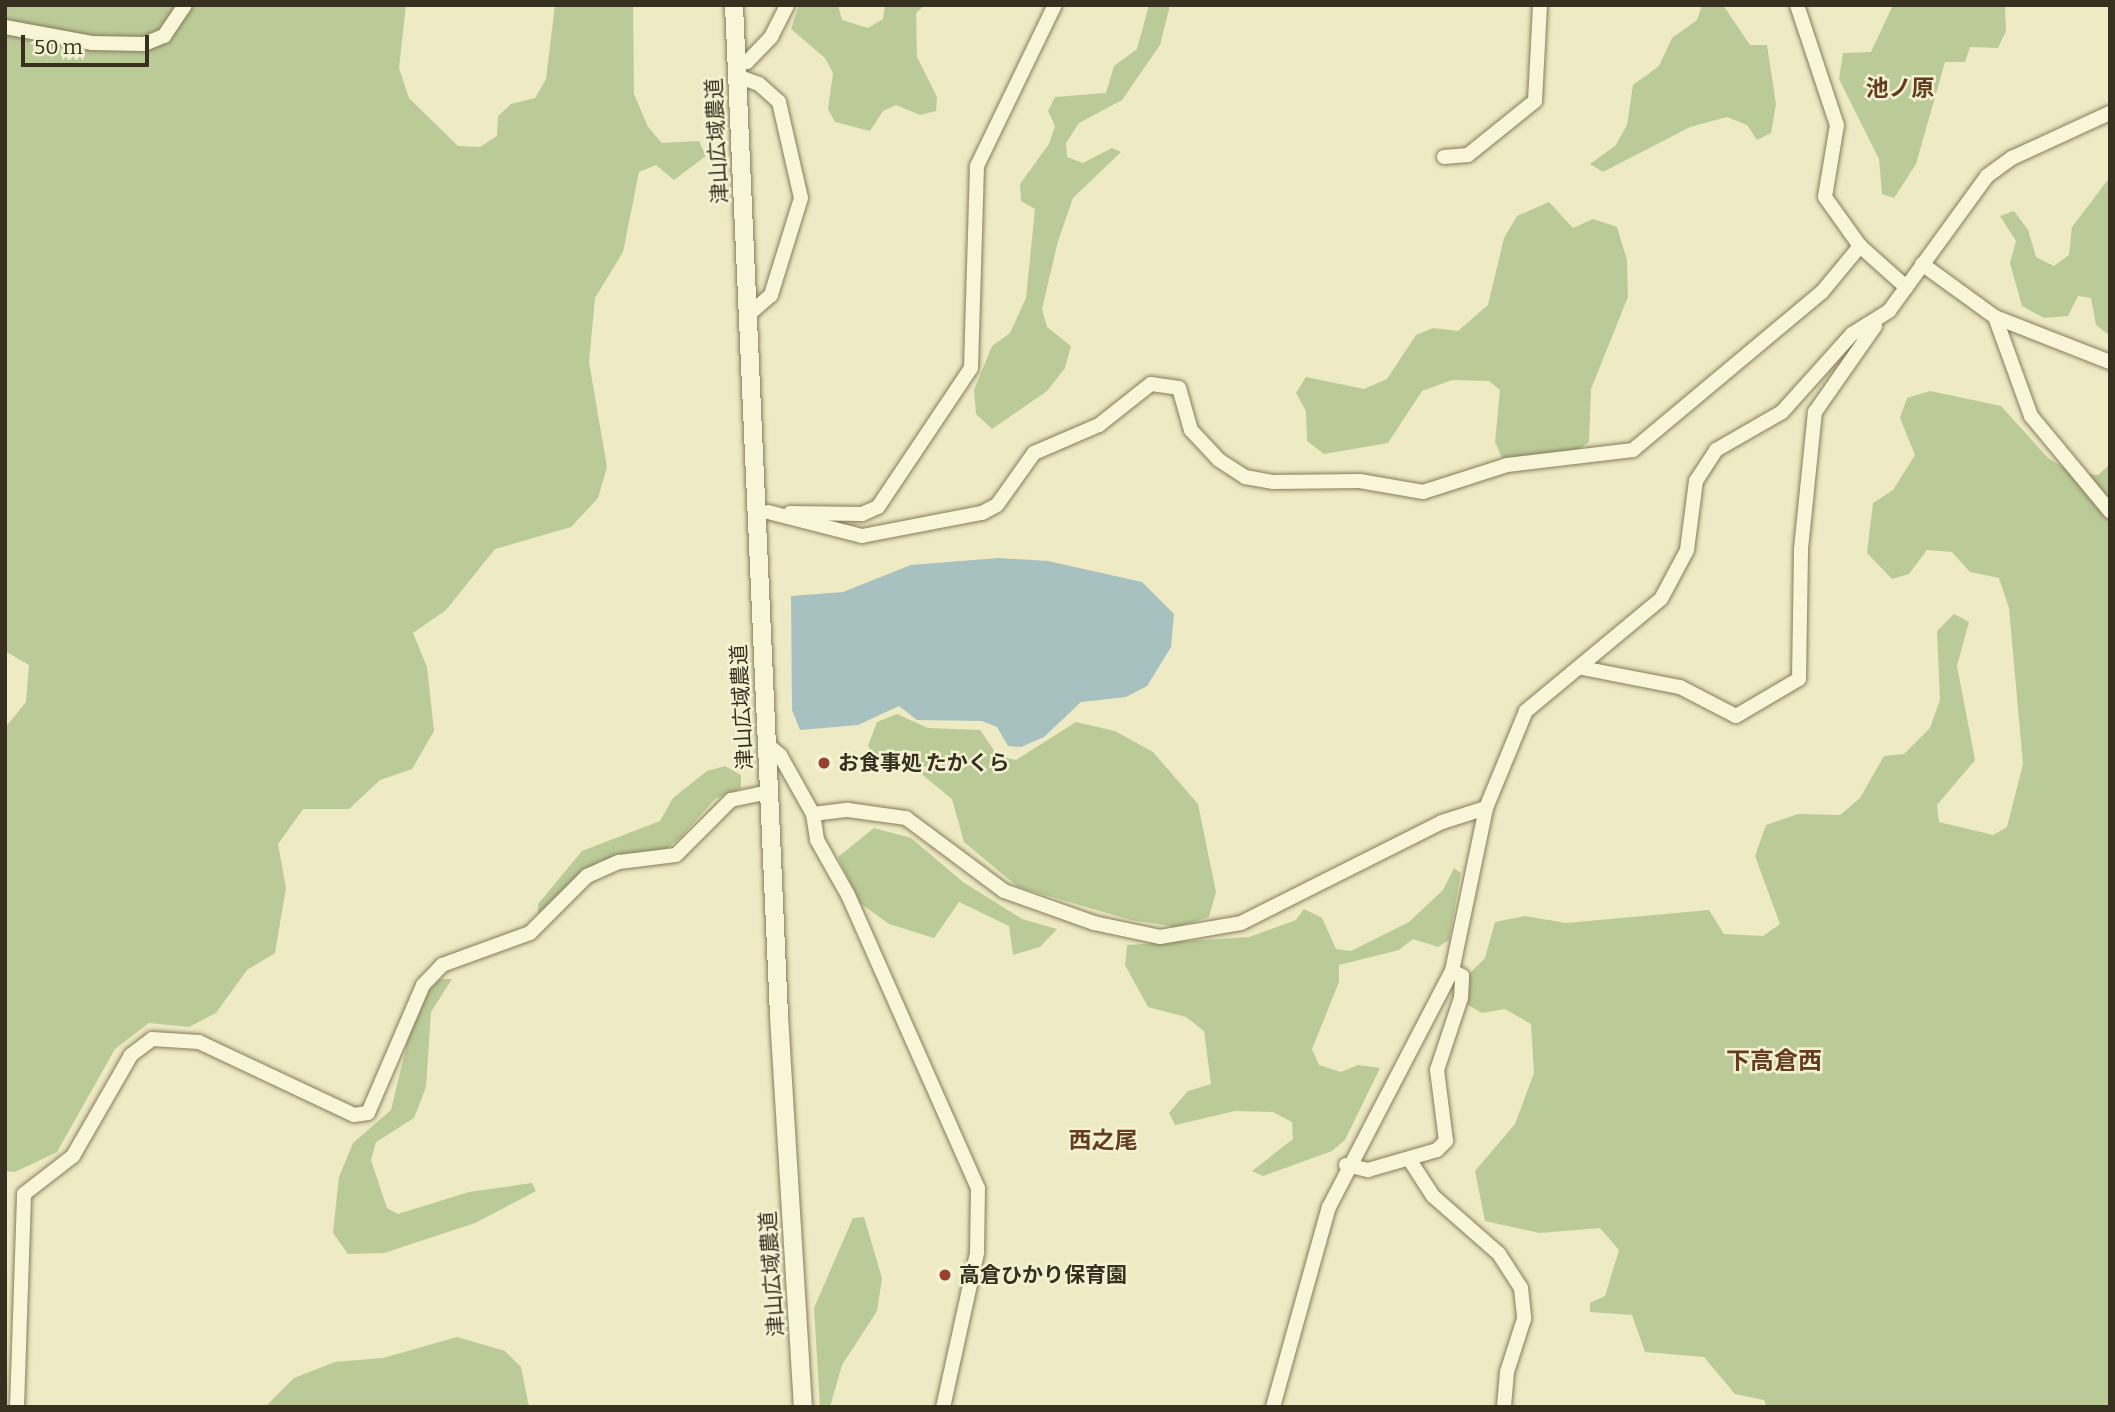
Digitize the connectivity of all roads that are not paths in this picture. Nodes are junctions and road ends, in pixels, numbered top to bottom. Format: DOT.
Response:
graph roads {
  1 [pos="185,5"];
  2 [pos="734,5"];
  3 [pos="787,5"];
  4 [pos="1055,5"];
  5 [pos="1540,5"];
  6 [pos="1797,5"];
  7 [pos="5,27"];
  8 [pos="737,69"];
  9 [pos="2110,113"];
  10 [pos="1444,157"];
  11 [pos="1860,246"];
  12 [pos="1922,264"];
  13 [pos="1906,287"];
  14 [pos="748,315"];
  15 [pos="1995,317"];
  16 [pos="1878,322"];
  17 [pos="2110,362"];
  18 [pos="2110,511"];
  19 [pos="762,513"];
  20 [pos="1582,668"];
  21 [pos="768,746"];
  22 [pos="769,792"];
  23 [pos="1486,808"];
  24 [pos="813,814"];
  25 [pos="1452,971"];
  26 [pos="1409,1159"];
  27 [pos="1346,1165"];
  28 [pos="17,1407"];
  29 [pos="803,1407"];
  30 [pos="943,1407"];
  31 [pos="1273,1407"];
  32 [pos="1504,1407"];
  1 -- 7 [label="street"];
  2 -- 8 [label="street, 津山広域農道"];
  3 -- 8 [label="street"];
  4 -- 19 [label="street"];
  5 -- 10 [label="street"];
  6 -- 11 [label="street"];
  8 -- 14 [label="street, 津山広域農道"];
  8 -- 14 [label="street"];
  9 -- 12 [label="street"];
  11 -- 13 [label="street"];
  11 -- 19 [label="street"];
  12 -- 13 [label="street"];
  12 -- 15 [label="street"];
  13 -- 16 [label="street"];
  14 -- 19 [label="street, 津山広域農道"];
  15 -- 17 [label="street"];
  15 -- 18 [label="street"];
  16 -- 20 [label="street"];
  16 -- 20 [label="street"];
  19 -- 21 [label="street, 津山広域農道"];
  20 -- 23 [label="street"];
  21 -- 22 [label="street, 津山広域農道"];
  21 -- 24 [label="street"];
  22 -- 28 [label="street"];
  22 -- 29 [label="street, 津山広域農道"];
  23 -- 24 [label="street"];
  23 -- 25 [label="street"];
  24 -- 30 [label="street"];
  25 -- 26 [label="street"];
  25 -- 27 [label="street"];
  26 -- 27 [label="street"];
  26 -- 32 [label="street"];
  27 -- 31 [label="street"];
}
